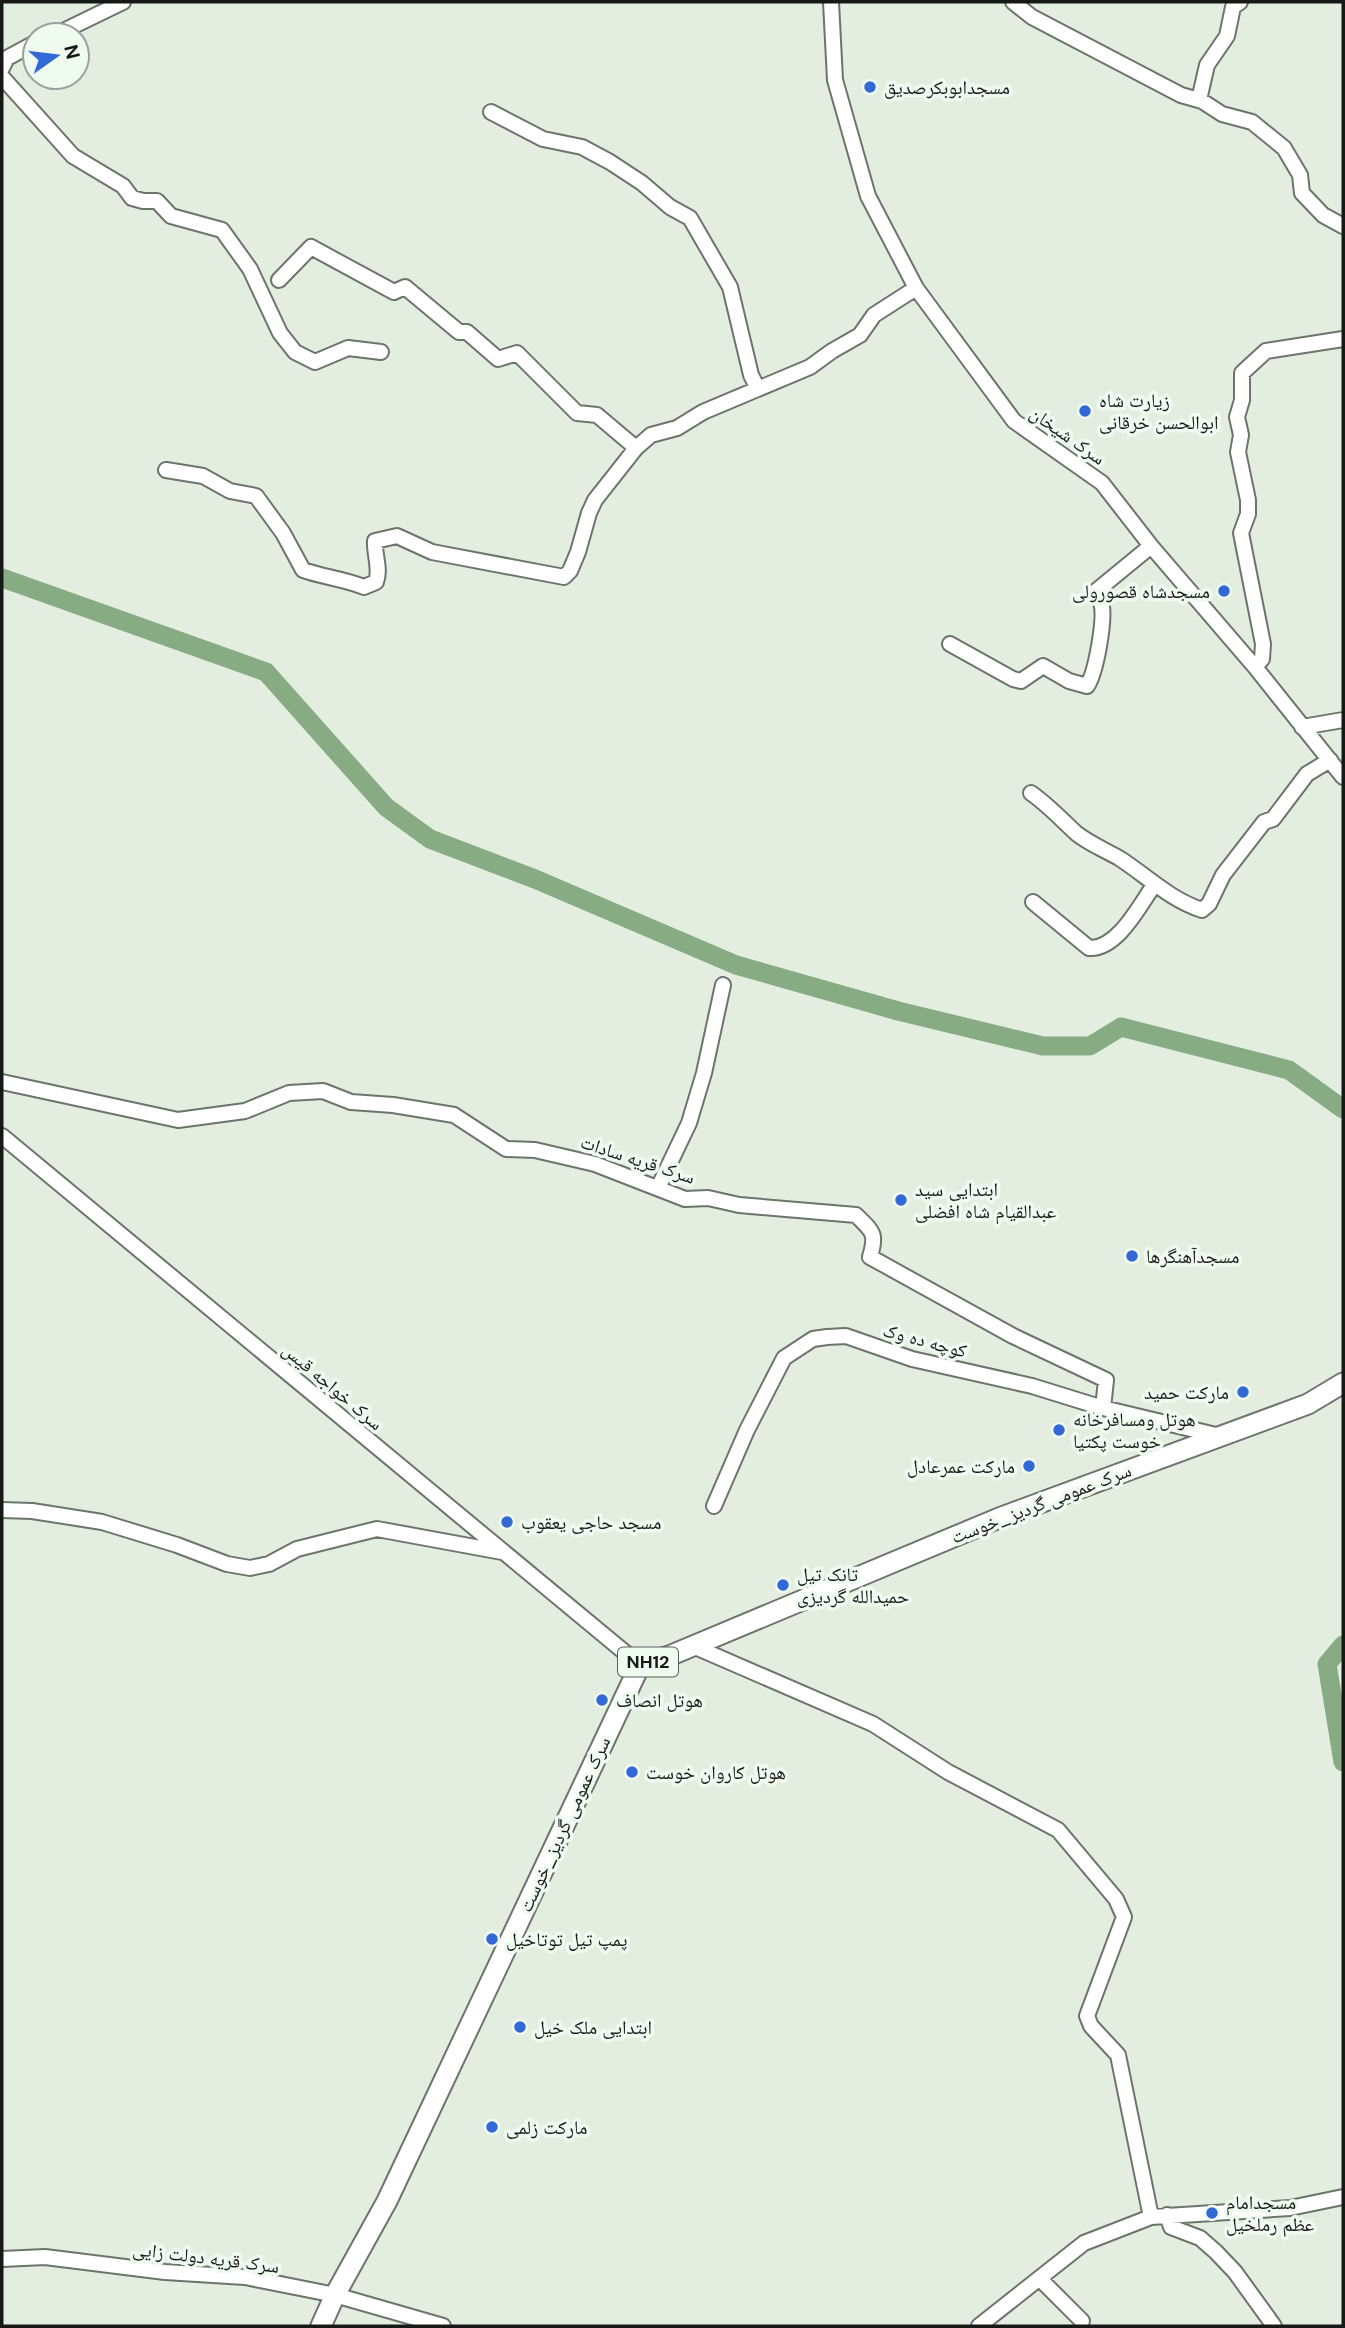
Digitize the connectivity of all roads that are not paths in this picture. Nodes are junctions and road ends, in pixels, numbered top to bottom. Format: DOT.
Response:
graph roads {
  1 [pos="123,2"];
  2 [pos="831,2"];
  3 [pos="1013,2"];
  4 [pos="1240,2"];
  5 [pos="84,21"];
  6 [pos="21,50"];
  7 [pos="2,68"];
  8 [pos="2,77"];
  9 [pos="1199,100"];
  10 [pos="491,112"];
  11 [pos="1343,226"];
  12 [pos="279,281"];
  13 [pos="916,288"];
  14 [pos="1343,339"];
  15 [pos="381,352"];
  16 [pos="758,389"];
  17 [pos="636,447"];
  18 [pos="166,470"];
  19 [pos="1151,546"];
  20 [pos="950,644"];
  21 [pos="1255,667"];
  22 [pos="1343,720"];
  23 [pos="1302,727"];
  24 [pos="1330,760"];
  25 [pos="1343,777"];
  26 [pos="1031,793"];
  27 [pos="1154,885"];
  28 [pos="1033,902"];
  29 [pos="723,985"];
  30 [pos="2,1082"];
  31 [pos="2,1136"];
  32 [pos="658,1188"];
  33 [pos="1343,1383"];
  34 [pos="1343,1399"];
  35 [pos="1308,1404"];
  36 [pos="1103,1408"];
  37 [pos="1220,1436"];
  38 [pos="714,1506"];
  39 [pos="2,1510"];
  40 [pos="504,1552"];
  41 [pos="693,1646"];
  42 [pos="640,1665"];
  43 [pos="1343,2197"];
  44 [pos="1167,2216"];
  45 [pos="1151,2217"];
  46 [pos="2,2259"];
  47 [pos="1040,2279"];
  48 [pos="335,2295"];
  49 [pos="1082,2320"];
  50 [pos="990,2323"];
  51 [pos="321,2326"];
  52 [pos="443,2326"];
  53 [pos="1275,2326"];
  1 -- 5 [label="street"];
  2 -- 13 [label="street, سرک شیخان"];
  3 -- 9 [label="street"];
  4 -- 9 [label="street"];
  6 -- 7 [label="street"];
  8 -- 15 [label="street"];
  9 -- 11 [label="street"];
  10 -- 16 [label="street"];
  12 -- 17 [label="street"];
  13 -- 16 [label="street"];
  13 -- 19 [label="street, سرک شیخان"];
  14 -- 21 [label="street"];
  16 -- 17 [label="street"];
  17 -- 18 [label="street"];
  19 -- 20 [label="street"];
  19 -- 21 [label="street, سرک شیخان"];
  21 -- 23 [label="street, سرک شیخان"];
  22 -- 23 [label="street"];
  23 -- 24 [label="street, سرک شیخان"];
  24 -- 25 [label="street, سرک شیخان"];
  24 -- 27 [label="street"];
  26 -- 27 [label="street"];
  27 -- 28 [label="street"];
  29 -- 32 [label="street"];
  30 -- 32 [label="street, سرک قریه سادات"];
  31 -- 40 [label="street, سرک خواجه قیس"];
  32 -- 36 [label="street, سرک قریه سادات"];
  33 -- 35 [label="highway, سرک عمومی گردیز_خوست / NH12"];
  34 -- 35 [label="highway, سرک عمومی گردیز_خوست / NH12"];
  35 -- 37 [label="highway, سرک عمومی گردیز_خوست / NH12"];
  36 -- 37 [label="street, کوچه ده وک"];
  36 -- 38 [label="street, کوچه ده وک"];
  37 -- 41 [label="highway, سرک عمومی گردیز_خوست / NH12"];
  39 -- 40 [label="street"];
  40 -- 42 [label="street, سرک خواجه قیس"];
  41 -- 42 [label="highway, سرک عمومی گردیز_خوست / NH12"];
  41 -- 45 [label="street"];
  42 -- 48 [label="highway, سرک عمومی گردیز_خوست / NH12"];
  43 -- 44 [label="street"];
  44 -- 45 [label="street"];
  44 -- 53 [label="street"];
  45 -- 47 [label="street"];
  46 -- 48 [label="street, سرک قریه دولت زایی"];
  47 -- 49 [label="street"];
  47 -- 50 [label="street"];
  48 -- 51 [label="highway, سرک عمومی گردیز_خوست / NH12"];
  48 -- 52 [label="street, سرک قریه دولت زایی"];
}
